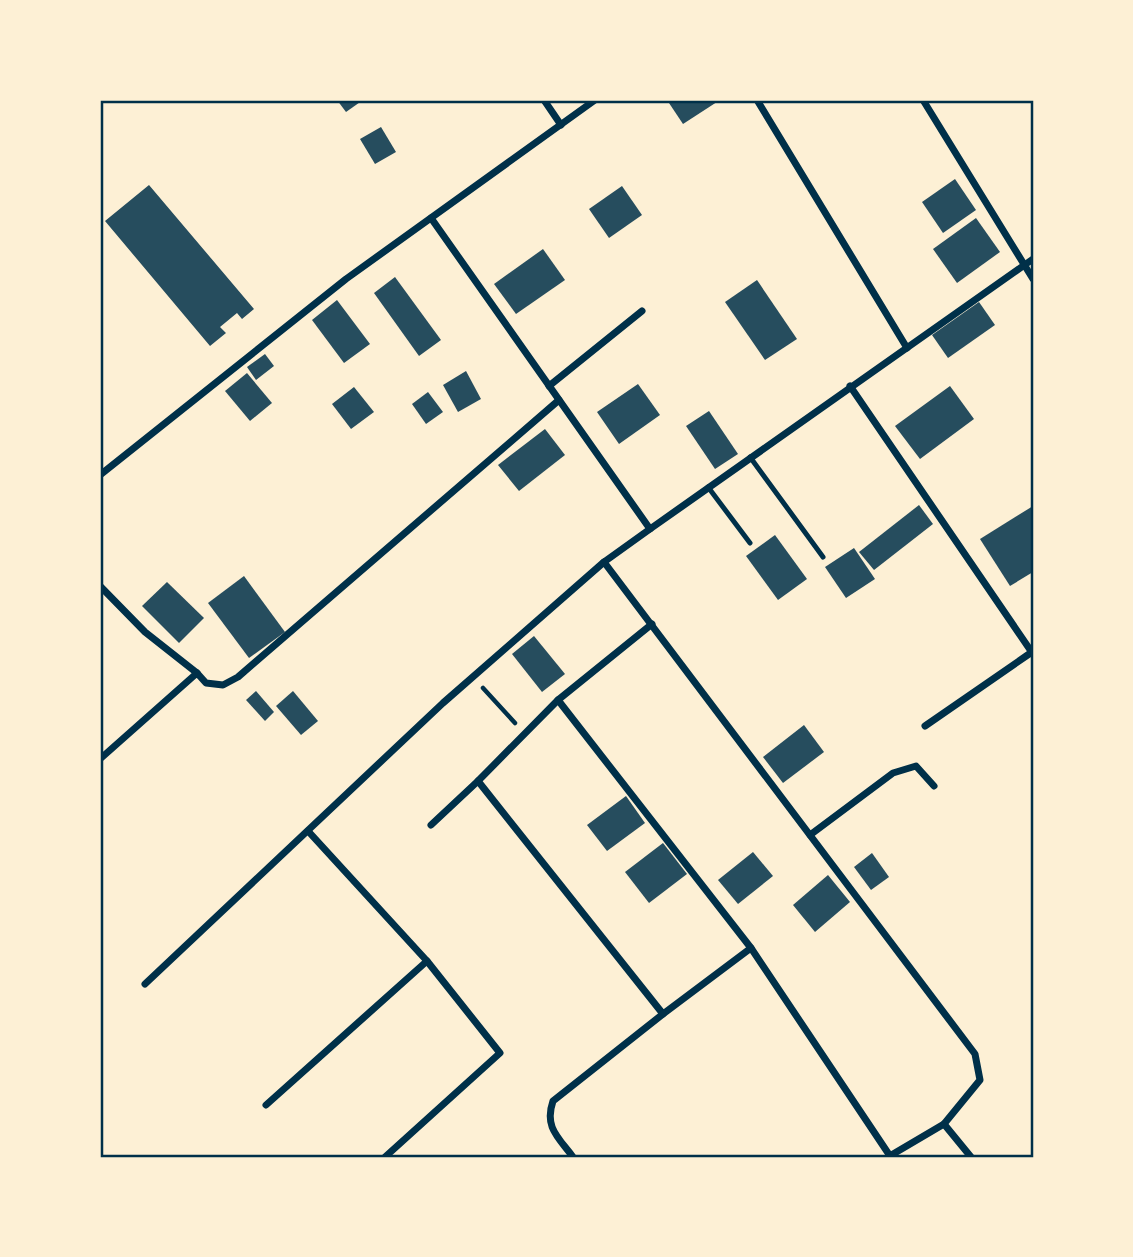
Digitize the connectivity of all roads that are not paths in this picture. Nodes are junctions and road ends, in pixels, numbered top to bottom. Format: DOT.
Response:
graph roads {
  1 [pos="544,100"];
  2 [pos="595,100"];
  3 [pos="757,100"];
  4 [pos="923,100"];
  5 [pos="561,125"];
  6 [pos="431,218"];
  7 [pos="1033,259"];
  8 [pos="1026,267"];
  9 [pos="1033,279"];
  10 [pos="642,311"];
  11 [pos="907,348"];
  12 [pos="549,386"];
  13 [pos="850,386"];
  14 [pos="559,400"];
  15 [pos="750,457"];
  16 [pos="100,475"];
  17 [pos="708,487"];
  18 [pos="650,528"];
  19 [pos="750,543"];
  20 [pos="823,557"];
  21 [pos="604,562"];
  22 [pos="100,586"];
  23 [pos="652,624"];
  24 [pos="1032,653"];
  25 [pos="197,673"];
  26 [pos="558,700"];
  27 [pos="925,726"];
  28 [pos="100,759"];
  29 [pos="478,781"];
  30 [pos="934,786"];
  31 [pos="430,825"];
  32 [pos="308,831"];
  33 [pos="810,835"];
  34 [pos="751,947"];
  35 [pos="427,961"];
  36 [pos="145,984"];
  37 [pos="663,1014"];
  38 [pos="266,1105"];
  39 [pos="944,1124"];
  40 [pos="385,1157"];
  41 [pos="573,1157"];
  42 [pos="889,1157"];
  43 [pos="971,1157"];
  1 -- 5 [label="street"];
  2 -- 5 [label="street"];
  3 -- 11 [label="street"];
  4 -- 8 [label="street"];
  5 -- 6 [label="street"];
  6 -- 12 [label="street"];
  6 -- 16 [label="street"];
  7 -- 8 [label="street"];
  8 -- 9 [label="street"];
  8 -- 11 [label="street"];
  10 -- 12 [label="street"];
  11 -- 13 [label="street"];
  12 -- 14 [label="street"];
  13 -- 15 [label="street"];
  13 -- 24 [label="street"];
  14 -- 18 [label="street"];
  14 -- 25 [label="street"];
  15 -- 17 [label="street"];
  15 -- 20 [label="lane"];
  17 -- 18 [label="street"];
  17 -- 19 [label="lane"];
  18 -- 21 [label="street"];
  21 -- 23 [label="street"];
  21 -- 32 [label="street"];
  22 -- 25 [label="street"];
  23 -- 26 [label="street"];
  23 -- 33 [label="street"];
  24 -- 27 [label="street"];
  25 -- 28 [label="street"];
  26 -- 29 [label="street"];
  26 -- 34 [label="street"];
  29 -- 31 [label="street"];
  29 -- 37 [label="street"];
  30 -- 33 [label="street"];
  32 -- 35 [label="street"];
  32 -- 36 [label="street"];
  33 -- 39 [label="street"];
  34 -- 37 [label="street"];
  34 -- 42 [label="street"];
  35 -- 38 [label="street"];
  35 -- 40 [label="street"];
  37 -- 41 [label="street"];
  39 -- 42 [label="street"];
  39 -- 43 [label="street"];
}
